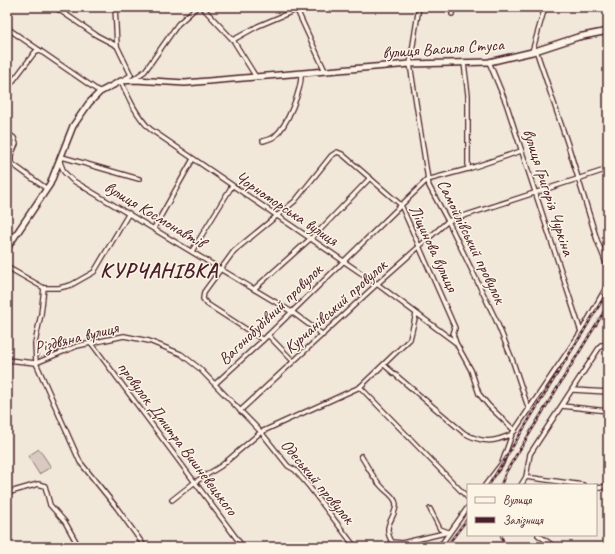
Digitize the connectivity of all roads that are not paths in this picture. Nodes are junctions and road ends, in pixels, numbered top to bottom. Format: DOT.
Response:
graph roads {
  1 [pos="55,7"];
  2 [pos="115,7"];
  3 [pos="197,7"];
  4 [pos="202,7"];
  5 [pos="303,7"];
  6 [pos="420,7"];
  7 [pos="453,7"];
  8 [pos="544,7"];
  9 [pos="297,10"];
  10 [pos="452,14"];
  11 [pos="7,28"];
  12 [pos="608,31"];
  13 [pos="233,40"];
  14 [pos="117,46"];
  15 [pos="39,50"];
  16 [pos="534,51"];
  17 [pos="490,62"];
  18 [pos="464,63"];
  19 [pos="410,64"];
  20 [pos="325,71"];
  21 [pos="301,74"];
  22 [pos="131,75"];
  23 [pos="256,77"];
  24 [pos="135,80"];
  25 [pos="120,82"];
  26 [pos="7,89"];
  27 [pos="100,92"];
  28 [pos="7,133"];
  29 [pos="263,141"];
  30 [pos="522,151"];
  31 [pos="11,155"];
  32 [pos="61,159"];
  33 [pos="193,159"];
  34 [pos="7,160"];
  35 [pos="468,169"];
  36 [pos="608,169"];
  37 [pos="370,178"];
  38 [pos="139,179"];
  39 [pos="578,179"];
  40 [pos="428,180"];
  41 [pos="232,186"];
  42 [pos="48,189"];
  43 [pos="536,193"];
  44 [pos="401,205"];
  45 [pos="129,213"];
  46 [pos="278,217"];
  47 [pos="448,221"];
  48 [pos="154,228"];
  49 [pos="309,238"];
  50 [pos="420,246"];
  51 [pos="7,248"];
  52 [pos="192,251"];
  53 [pos="342,262"];
  54 [pos="7,267"];
  55 [pos="220,268"];
  56 [pos="608,268"];
  57 [pos="377,284"];
  58 [pos="608,284"];
  59 [pos="44,288"];
  60 [pos="254,289"];
  61 [pos="292,312"];
  62 [pos="416,314"];
  63 [pos="581,332"];
  64 [pos="268,335"];
  65 [pos="322,335"];
  66 [pos="263,340"];
  67 [pos="456,343"];
  68 [pos="92,344"];
  69 [pos="608,345"];
  70 [pos="7,360"];
  71 [pos="293,361"];
  72 [pos="36,363"];
  73 [pos="384,365"];
  74 [pos="215,384"];
  75 [pos="360,387"];
  76 [pos="573,390"];
  77 [pos="608,392"];
  78 [pos="562,406"];
  79 [pos="530,410"];
  80 [pos="240,411"];
  81 [pos="608,411"];
  82 [pos="516,431"];
  83 [pos="261,432"];
  84 [pos="512,434"];
  85 [pos="361,456"];
  86 [pos="526,476"];
  87 [pos="195,482"];
  88 [pos="486,484"];
  89 [pos="521,484"];
  90 [pos="577,484"];
  91 [pos="608,484"];
  92 [pos="597,487"];
  93 [pos="7,493"];
  94 [pos="467,497"];
  95 [pos="172,500"];
  96 [pos="467,508"];
  97 [pos="430,509"];
  98 [pos="449,532"];
  99 [pos="539,536"];
  100 [pos="79,547"];
  101 [pos="145,547"];
  102 [pos="243,547"];
  103 [pos="355,547"];
  104 [pos="437,547"];
  105 [pos="555,547"];
  1 -- 14 [label="street"];
  2 -- 14 [label="street"];
  3 -- 24 [label="street"];
  4 -- 13 [label="street"];
  5 -- 9 [label="street"];
  6 -- 19 [label="street, Самойлівський провулок"];
  7 -- 10 [label="street"];
  8 -- 16 [label="street"];
  9 -- 13 [label="street"];
  9 -- 20 [label="street"];
  11 -- 15 [label="street"];
  12 -- 16 [label="main road, вулиця Василя Стуса"];
  13 -- 23 [label="street"];
  14 -- 22 [label="street"];
  15 -- 26 [label="street"];
  15 -- 27 [label="street"];
  16 -- 17 [label="main road, вулиця Василя Стуса"];
  16 -- 39 [label="street"];
  17 -- 18 [label="main road, вулиця Василя Стуса"];
  17 -- 30 [label="street, вулиця Григорія Чуркіна"];
  18 -- 19 [label="main road, вулиця Василя Стуса"];
  18 -- 35 [label="street"];
  19 -- 20 [label="main road, вулиця Василя Стуса"];
  19 -- 40 [label="street, Самойлівський провулок"];
  20 -- 21 [label="main road, вулиця Василя Стуса"];
  21 -- 23 [label="main road, вулиця Василя Стуса"];
  21 -- 29 [label="street"];
  22 -- 24 [label="street"];
  22 -- 25 [label="street"];
  23 -- 24 [label="main road, вулиця Василя Стуса"];
  24 -- 25 [label="main road, вулиця Василя Стуса"];
  25 -- 27 [label="main road, вулиця Василя Стуса"];
  25 -- 33 [label="street, Чорноморська вулиця"];
  27 -- 32 [label="main road"];
  28 -- 31 [label="street"];
  30 -- 35 [label="street, Вагонобудівний провулок"];
  30 -- 43 [label="street, вулиця Григорія Чуркіна"];
  31 -- 34 [label="street"];
  31 -- 42 [label="street"];
  32 -- 38 [label="street"];
  32 -- 42 [label="main road"];
  32 -- 45 [label="street, вулиця Космонавтів"];
  33 -- 41 [label="street, Чорноморська вулиця"];
  33 -- 48 [label="street"];
  35 -- 40 [label="street, Вагонобудівний провулок"];
  36 -- 39 [label="street"];
  37 -- 44 [label="street, Ліщинова вулиця"];
  37 -- 46 [label="street, Ліщинова вулиця"];
  37 -- 49 [label="street"];
  39 -- 43 [label="street"];
  39 -- 56 [label="street"];
  40 -- 44 [label="street, Вагонобудівний провулок"];
  40 -- 47 [label="street, Самойлівський провулок"];
  41 -- 46 [label="street, Чорноморська вулиця"];
  41 -- 52 [label="street"];
  42 -- 51 [label="main road"];
  43 -- 47 [label="street"];
  43 -- 63 [label="street, вулиця Григорія Чуркіна"];
  44 -- 50 [label="street, Ліщинова вулиця"];
  44 -- 53 [label="street, Вагонобудівний провулок"];
  45 -- 48 [label="street, вулиця Космонавтів"];
  45 -- 59 [label="street"];
  46 -- 49 [label="street, Чорноморська вулиця"];
  46 -- 55 [label="street, Ліщинова вулиця"];
  47 -- 50 [label="street, Курчанівський провулок"];
  47 -- 79 [label="street, Самойлівський провулок"];
  48 -- 52 [label="street, вулиця Космонавтів"];
  49 -- 53 [label="street, Чорноморська вулиця"];
  49 -- 60 [label="street"];
  50 -- 57 [label="street, Курчанівський провулок"];
  50 -- 67 [label="street, Ліщинова вулиця"];
  52 -- 55 [label="street, вулиця Космонавтів"];
  53 -- 57 [label="street, Чорноморська вулиця"];
  53 -- 61 [label="street, Вагонобудівний провулок"];
  54 -- 59 [label="street"];
  55 -- 60 [label="street, вулиця Космонавтів"];
  55 -- 66 [label="street, Ліщинова вулиця"];
  57 -- 62 [label="street, Чорноморська вулиця"];
  57 -- 65 [label="street, Курчанівський провулок"];
  58 -- 63 [label="street"];
  59 -- 72 [label="street"];
  60 -- 61 [label="street, вулиця Космонавтів"];
  61 -- 64 [label="street, Вагонобудівний провулок"];
  61 -- 65 [label="street, вулиця Космонавтів"];
  62 -- 67 [label="street, Чорноморська вулиця"];
  62 -- 73 [label="street"];
  63 -- 79 [label="street"];
  64 -- 66 [label="street, Вагонобудівний провулок"];
  64 -- 71 [label="street"];
  65 -- 71 [label="street, Курчанівський провулок"];
  66 -- 74 [label="street, Вагонобудівний провулок"];
  67 -- 82 [label="street, Ліщинова вулиця"];
  68 -- 72 [label="street, Різдвяна вулиця"];
  68 -- 74 [label="street, Різдвяна вулиця"];
  68 -- 87 [label="street, провулок Дмитра Вишневецького"];
  69 -- 76 [label="street"];
  70 -- 72 [label="street, Різдвяна вулиця"];
  71 -- 80 [label="street, Курчанівський провулок"];
  72 -- 101 [label="street"];
  73 -- 75 [label="street"];
  73 -- 84 [label="street"];
  74 -- 80 [label="street, Різдвяна вулиця"];
  75 -- 83 [label="street"];
  75 -- 94 [label="street"];
  76 -- 77 [label="street"];
  76 -- 78 [label="street"];
  78 -- 81 [label="street"];
  78 -- 86 [label="street"];
  79 -- 82 [label="street"];
  80 -- 83 [label="street, Різдвяна вулиця"];
  82 -- 84 [label="street"];
  83 -- 87 [label="street"];
  83 -- 103 [label="street, Одеський провулок"];
  84 -- 88 [label="street"];
  85 -- 98 [label="street"];
  86 -- 89 [label="street"];
  86 -- 90 [label="street"];
  87 -- 95 [label="street"];
  87 -- 102 [label="street, провулок Дмитра Вишневецького"];
  91 -- 92 [label="street"];
  93 -- 100 [label="street"];
  96 -- 98 [label="street"];
  97 -- 98 [label="street"];
  98 -- 104 [label="street"];
  99 -- 105 [label="street"];
}
